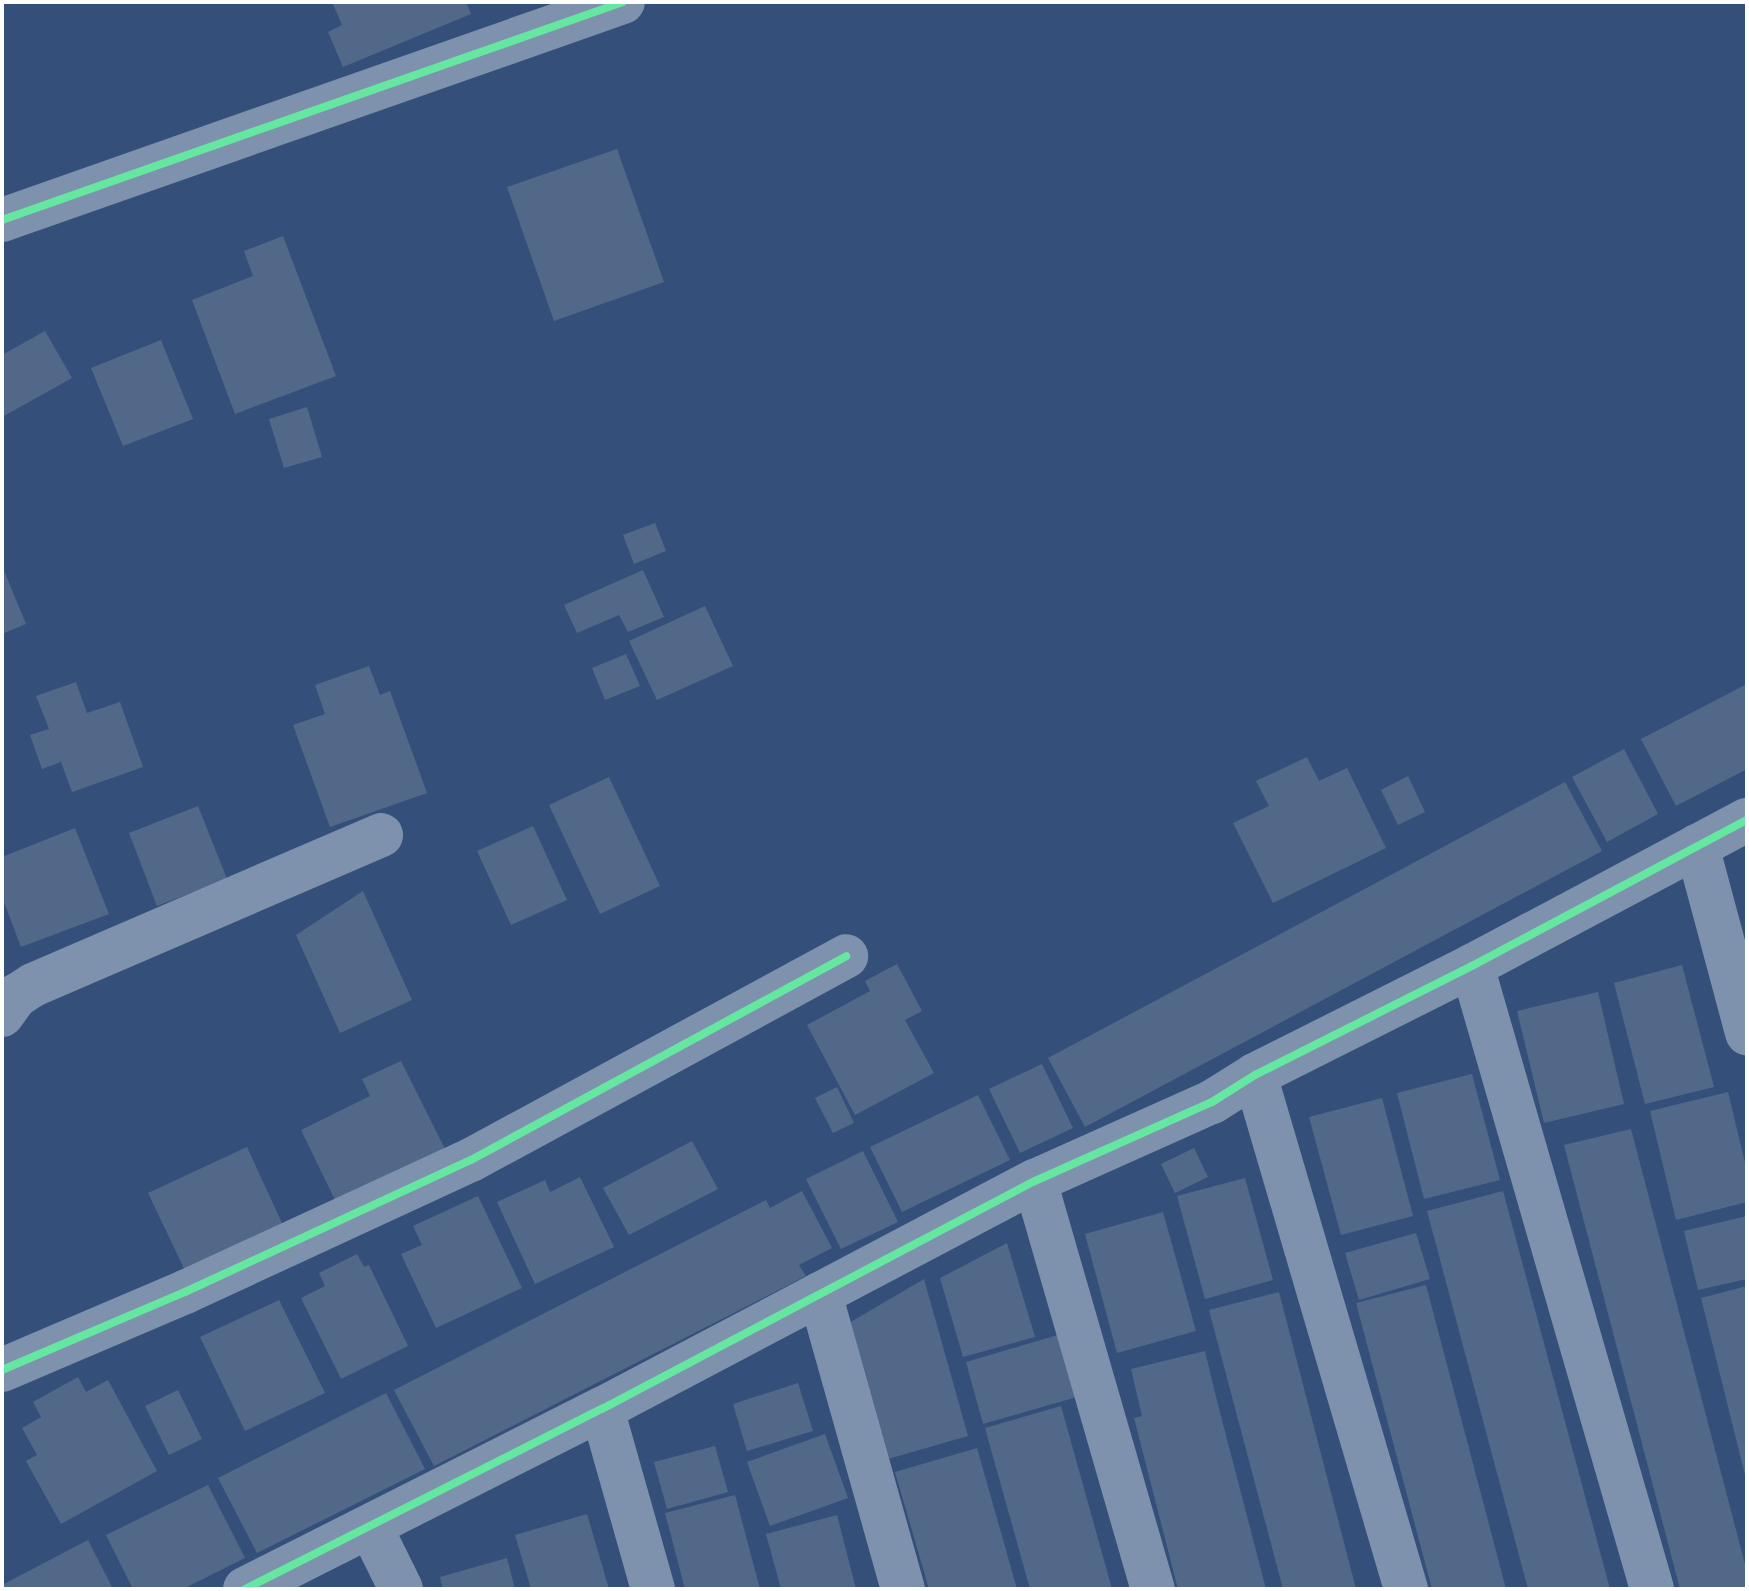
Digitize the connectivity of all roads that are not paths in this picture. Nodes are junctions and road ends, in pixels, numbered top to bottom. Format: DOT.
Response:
graph roads {
  1 [pos="623,2"];
  2 [pos="2,220"];
  3 [pos="1747,820"];
  4 [pos="381,835"];
  5 [pos="1697,846"];
  6 [pos="846,956"];
  7 [pos="1472,966"];
  8 [pos="2,1015"];
  9 [pos="1747,1033"];
  10 [pos="1255,1075"];
  11 [pos="1035,1181"];
  12 [pos="820,1294"];
  13 [pos="2,1370"];
  14 [pos="602,1409"];
  15 [pos="371,1528"];
  16 [pos="245,1589"];
  17 [pos="401,1589"];
  18 [pos="653,1589"];
  19 [pos="903,1589"];
  20 [pos="1153,1589"];
  21 [pos="1406,1589"];
  22 [pos="1652,1589"];
  1 -- 2 [label="street"];
  3 -- 5 [label="street"];
  4 -- 8 [label="street"];
  5 -- 7 [label="street"];
  5 -- 9 [label="street"];
  6 -- 13 [label="street"];
  7 -- 10 [label="street"];
  7 -- 22 [label="street"];
  10 -- 11 [label="street"];
  10 -- 21 [label="street"];
  11 -- 12 [label="street"];
  11 -- 20 [label="street"];
  12 -- 14 [label="street"];
  12 -- 19 [label="street"];
  14 -- 15 [label="street"];
  14 -- 18 [label="street"];
  15 -- 16 [label="street"];
  15 -- 17 [label="street"];
}
